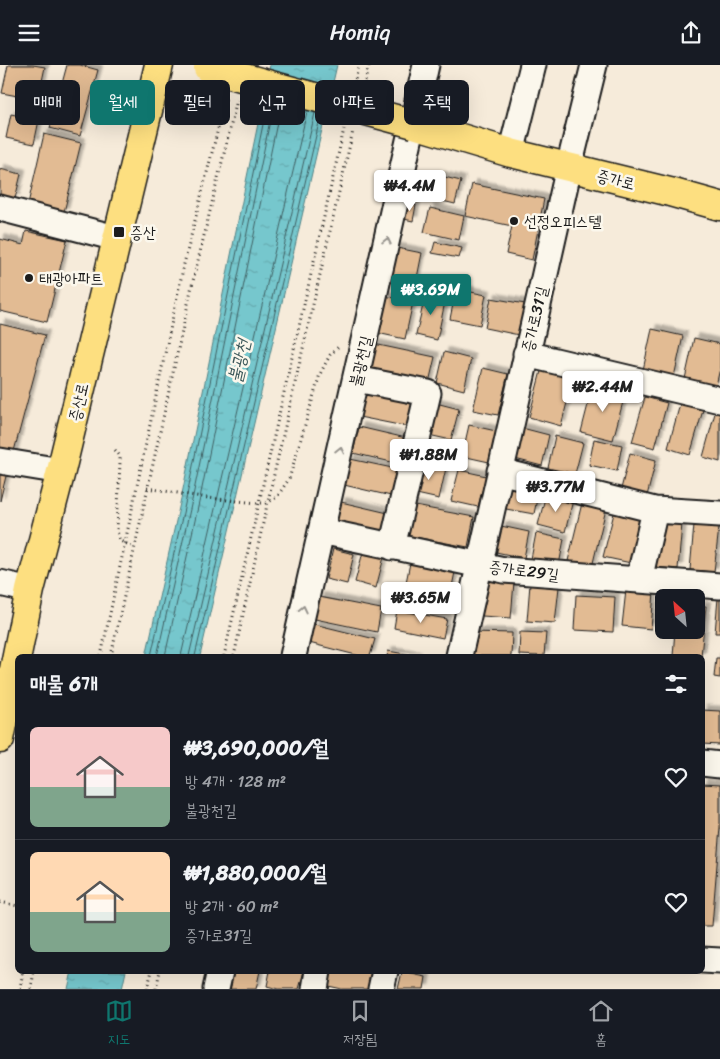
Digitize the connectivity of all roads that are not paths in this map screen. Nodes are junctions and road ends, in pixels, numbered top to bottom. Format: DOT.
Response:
graph roads {
  1 [pos="159,65"];
  2 [pos="426,65"];
  3 [pos="533,65"];
  4 [pos="594,65"];
  5 [pos="203,66"];
  6 [pos="423,80"];
  7 [pos="404,120"];
  8 [pos="414,125"];
  9 [pos="420,125"];
  10 [pos="511,153"];
  11 [pos="569,167"];
  12 [pos="720,206"];
  13 [pos="0,208"];
  14 [pos="116,238"];
  15 [pos="526,354"];
  16 [pos="356,379"];
  17 [pos="720,400"];
  18 [pos="0,461"];
  19 [pos="61,471"];
  20 [pos="500,471"];
  21 [pos="655,510"];
  22 [pos="720,514"];
  23 [pos="321,531"];
  24 [pos="392,547"];
  25 [pos="479,564"];
  26 [pos="639,580"];
  27 [pos="0,583"];
  28 [pos="720,586"];
  29 [pos="30,590"];
  30 [pos="17,654"];
  31 [pos="293,654"];
  32 [pos="459,654"];
  33 [pos="15,664"];
  34 [pos="0,739"];
  35 [pos="705,763"];
  36 [pos="720,765"];
  37 [pos="705,960"];
  38 [pos="720,961"];
  39 [pos="219,974"];
  40 [pos="318,974"];
  41 [pos="384,974"];
  42 [pos="216,989"];
  43 [pos="315,989"];
  44 [pos="381,989"];
  1 -- 14 [label="main road, 증산로"];
  2 -- 6 [label="street, 불광천길"];
  3 -- 10 [label="street"];
  4 -- 11 [label="street, 증가로31길"];
  5 -- 7 [label="main road, 증가로, bridge"];
  16 -- 8 [label="street, 불광천길, one-way"];
  9 -- 10 [label="main road, 증가로"];
  10 -- 11 [label="main road, 증가로"];
  11 -- 12 [label="main road, 증가로"];
  11 -- 15 [label="street, 증가로31길"];
  13 -- 14 [label="street"];
  14 -- 19 [label="main road, 증산로"];
  15 -- 17 [label="street"];
  15 -- 20 [label="street, 증가로31길"];
  23 -- 16 [label="street, 불광천길, one-way"];
  16 -- 24 [label="street"];
  18 -- 19 [label="street"];
  19 -- 29 [label="main road, 증산로"];
  20 -- 21 [label="street"];
  20 -- 25 [label="street, 증가로31길"];
  21 -- 22 [label="street"];
  21 -- 26 [label="street"];
  23 -- 24 [label="street, 증가로29길"];
  31 -- 23 [label="street, 불광천길, one-way"];
  24 -- 25 [label="street, 증가로29길"];
  25 -- 26 [label="street, 증가로29길"];
  25 -- 32 [label="street, 증가로31길"];
  26 -- 28 [label="street, 증가로29길"];
  27 -- 29 [label="street"];
  29 -- 30 [label="main road, 증산로"];
  33 -- 34 [label="main road, 증산로"];
  35 -- 36 [label="street"];
  37 -- 38 [label="street"];
  39 -- 42 [label="street"];
  40 -- 43 [label="street"];
  41 -- 44 [label="street"];
}
